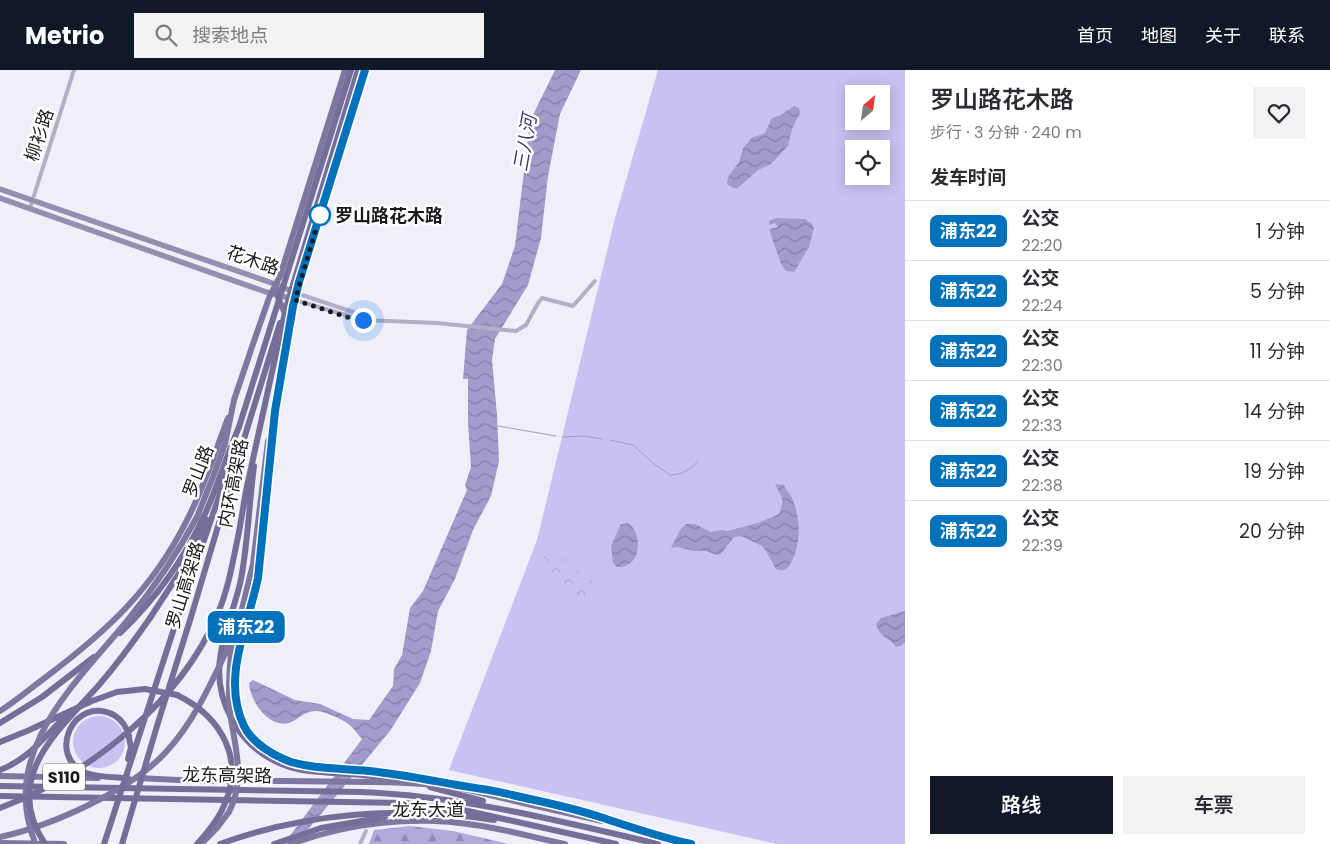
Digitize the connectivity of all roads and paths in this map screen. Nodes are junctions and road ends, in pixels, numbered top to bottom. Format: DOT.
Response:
graph roads {
  1 [pos="74,70"];
  2 [pos="345,70"];
  3 [pos="351,70"];
  4 [pos="358,70"];
  5 [pos="365,70"];
  6 [pos="0,189"];
  7 [pos="0,198"];
  8 [pos="33,200"];
  9 [pos="30,208"];
  10 [pos="595,281"];
  11 [pos="275,284"];
  12 [pos="296,292"];
  13 [pos="274,294"];
  14 [pos="295,300"];
  15 [pos="286,308"];
  16 [pos="376,320"];
  17 [pos="290,324"];
  18 [pos="234,400"];
  19 [pos="275,411"];
  20 [pos="239,426"];
  21 [pos="259,433"];
  22 [pos="217,504"];
  23 [pos="244,606"];
  24 [pos="73,710"];
  25 [pos="0,711"];
  26 [pos="0,724"];
  27 [pos="0,742"];
  28 [pos="308,768"];
  29 [pos="0,770"];
  30 [pos="0,776"];
  31 [pos="128,778"];
  32 [pos="0,786"];
  33 [pos="0,796"];
  34 [pos="0,808"];
  35 [pos="515,811"];
  36 [pos="112,819"];
  37 [pos="341,823"];
  38 [pos="633,829"];
  39 [pos="554,830"];
  40 [pos="366,831"];
  41 [pos="0,836"];
  42 [pos="0,843"];
  43 [pos="36,843"];
  44 [pos="18,844"];
  45 [pos="46,844"];
  46 [pos="64,844"];
  47 [pos="104,844"];
  48 [pos="122,844"];
  49 [pos="199,844"];
  50 [pos="220,844"];
  51 [pos="274,844"];
  52 [pos="291,844"];
  53 [pos="360,844"];
  54 [pos="565,844"];
  55 [pos="616,844"];
  56 [pos="658,844"];
  57 [pos="691,844"];
  1 -- 8 [label="street, 柳衫路"];
  2 -- 11 [label="main road, 罗山路"];
  3 -- 20 [label="highway, 内环高架路, bridge"];
  4 -- 15 [label="highway, 内环高架路, bridge"];
  5 -- 12 [label="main road"];
  6 -- 8 [label="main road, 花木路"];
  7 -- 9 [label="main road, 花木路"];
  8 -- 9 [label="street, 柳衫路"];
  8 -- 11 [label="main road, 花木路"];
  9 -- 13 [label="main road, 花木路"];
  10 -- 16 [label="street"];
  11 -- 12 [label="main road, 花木路"];
  11 -- 13 [label="main road, 罗山路"];
  12 -- 14 [label="main road"];
  12 -- 16 [label="street, 花木路"];
  13 -- 14 [label="main road, 花木路"];
  13 -- 17 [label="main road"];
  13 -- 18 [label="main road, 罗山路"];
  14 -- 16 [label="street, 花木路"];
  14 -- 17 [label="main road"];
  15 -- 21 [label="highway, 内环高架路, bridge"];
  15 -- 48 [label="highway, 罗山高架路, bridge"];
  17 -- 19 [label="main road"];
  18 -- 25 [label="main road"];
  18 -- 43 [label="main road, 罗山路, bridge"];
  19 -- 23 [label="main road"];
  19 -- 28 [label="main road"];
  20 -- 22 [label="highway, 罗山高架路"];
  20 -- 26 [label="highway, 内环高架路"];
  21 -- 28 [label="highway, bridge"];
  21 -- 34 [label="highway, 内环高架路, bridge"];
  22 -- 36 [label="highway, 罗山高架路, bridge"];
  22 -- 45 [label="highway, bridge"];
  23 -- 41 [label="main road, bridge"];
  23 -- 49 [label="main road, bridge"];
  24 -- 27 [label="highway"];
  24 -- 29 [label="highway"];
  24 -- 49 [label="highway, bridge"];
  28 -- 35 [label="highway"];
  28 -- 38 [label="main road"];
  30 -- 31 [label="main road, S110"];
  31 -- 36 [label="highway, bridge"];
  31 -- 38 [label="main road, 龙东大道, bridge"];
  32 -- 35 [label="highway, 龙东高架路"];
  33 -- 39 [label="highway, 龙东高架路"];
  35 -- 56 [label="highway, 龙东高架路"];
  36 -- 47 [label="highway, 罗山高架路, bridge"];
  37 -- 39 [label="highway"];
  37 -- 50 [label="highway"];
  37 -- 51 [label="highway"];
  37 -- 52 [label="main road, 龙东大道"];
  37 -- 54 [label="main road, 龙东大道"];
  38 -- 57 [label="main road, 龙东大道"];
  39 -- 55 [label="highway, 龙东高架路"];
  40 -- 53 [label="street"];
  41 -- 44 [label="highway, bridge"];
  42 -- 46 [label="main road, bridge"];
}
